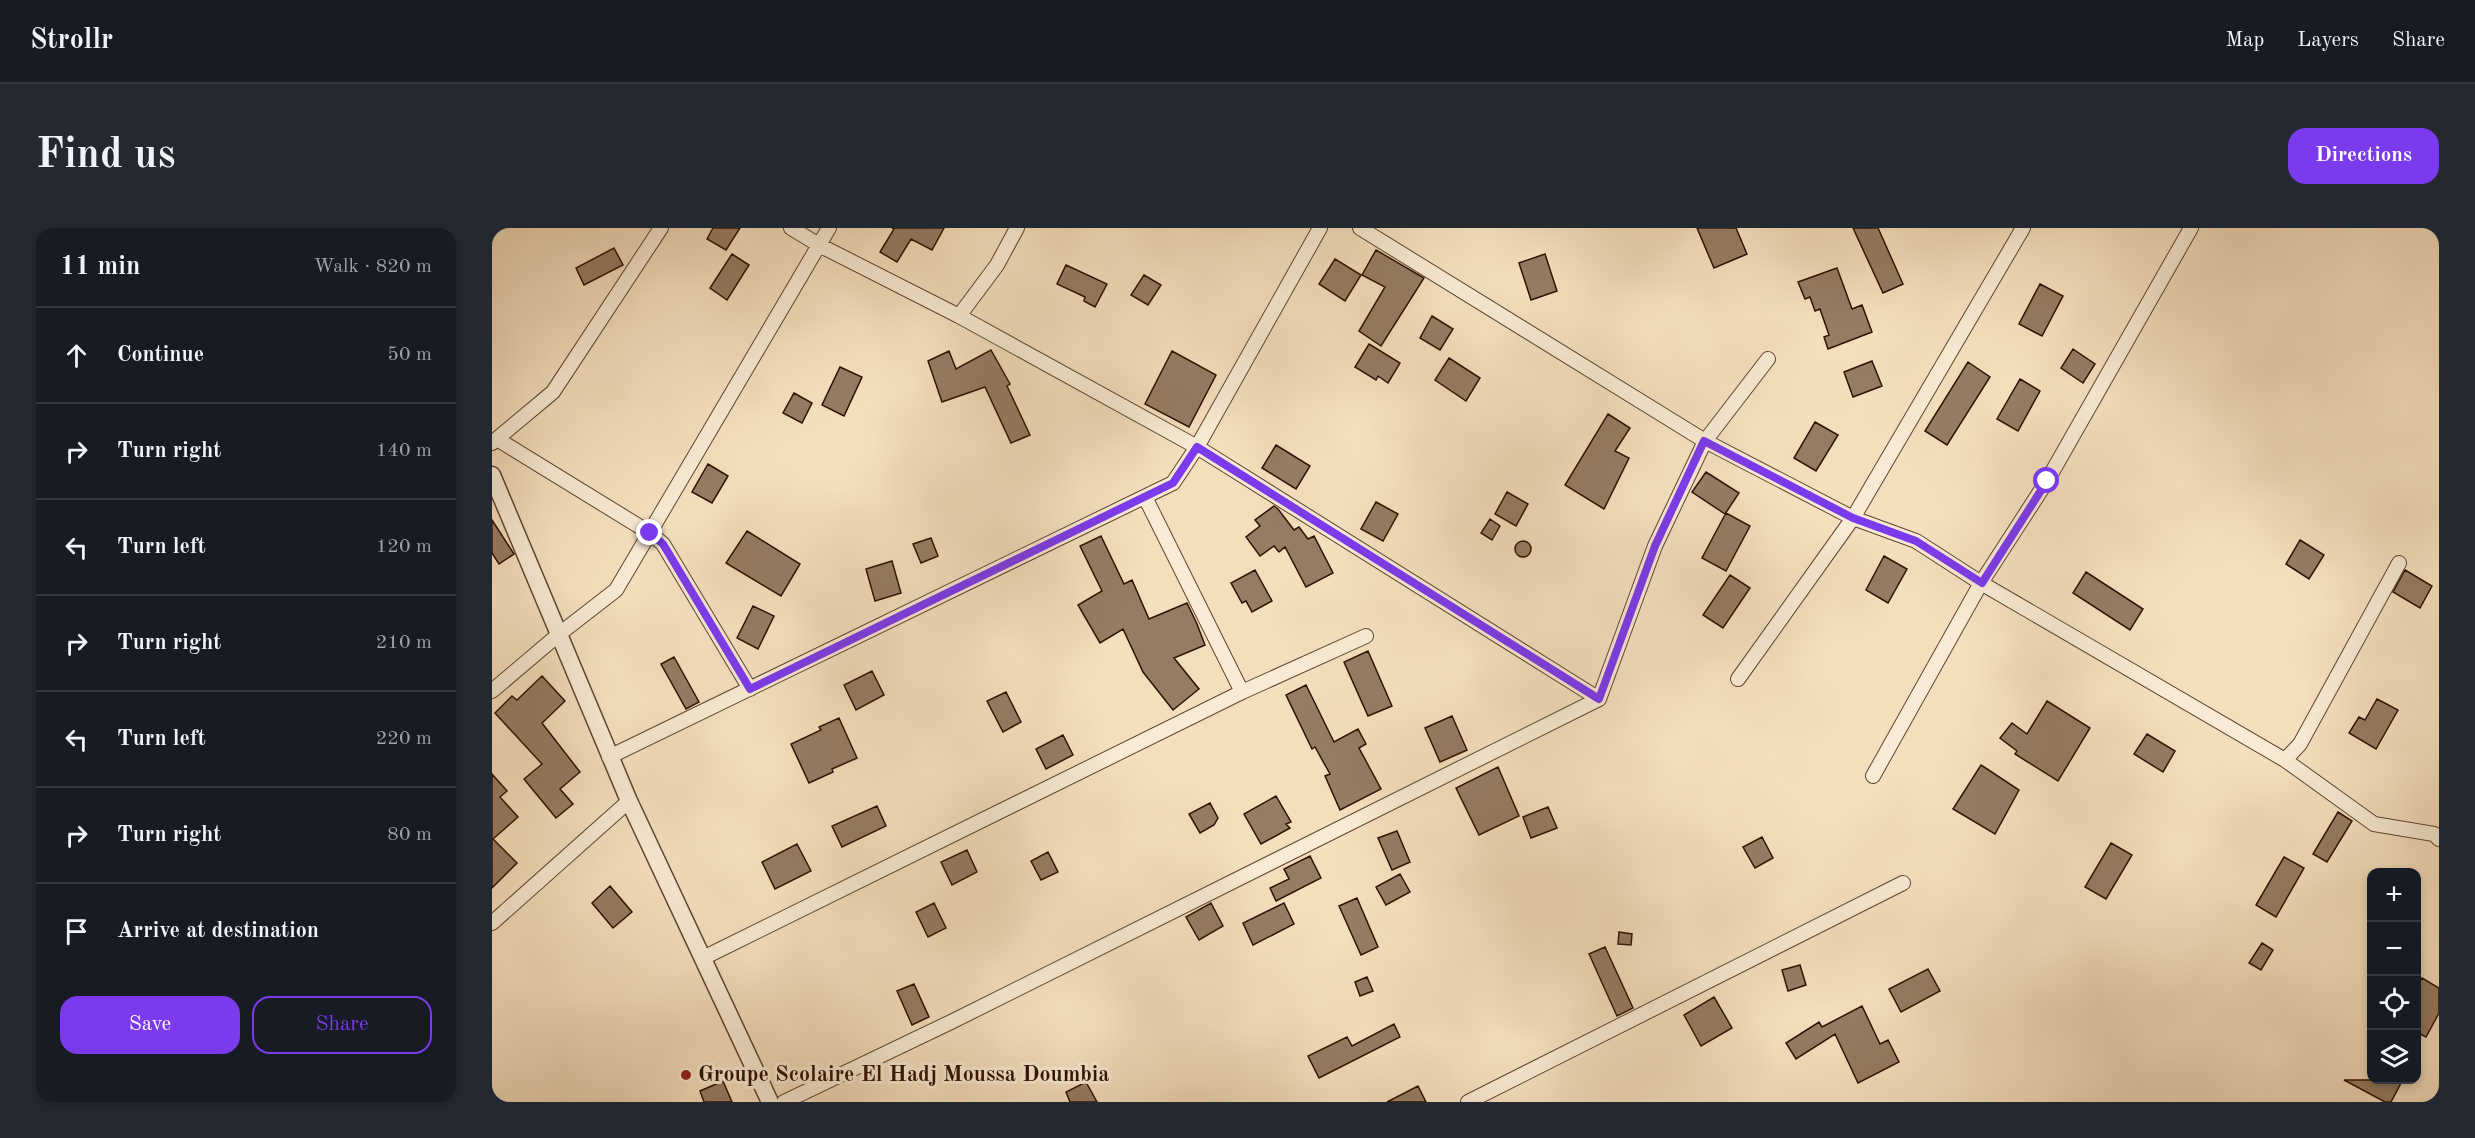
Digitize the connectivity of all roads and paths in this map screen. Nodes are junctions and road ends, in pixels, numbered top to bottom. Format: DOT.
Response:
graph roads {
  1 [pos="661,228"];
  2 [pos="791,228"];
  3 [pos="829,228"];
  4 [pos="1017,228"];
  5 [pos="1320,228"];
  6 [pos="1360,228"];
  7 [pos="2023,228"];
  8 [pos="2191,228"];
  9 [pos="819,245"];
  10 [pos="959,316"];
  11 [pos="1768,359"];
  12 [pos="494,441"];
  13 [pos="1704,441"];
  14 [pos="1197,447"];
  15 [pos="492,476"];
  16 [pos="1145,497"];
  17 [pos="1853,518"];
  18 [pos="650,533"];
  19 [pos="2399,563"];
  20 [pos="1982,583"];
  21 [pos="558,635"];
  22 [pos="1366,636"];
  23 [pos="1738,679"];
  24 [pos="750,689"];
  25 [pos="492,692"];
  26 [pos="1242,692"];
  27 [pos="1599,699"];
  28 [pos="609,757"];
  29 [pos="2285,760"];
  30 [pos="1873,776"];
  31 [pos="629,801"];
  32 [pos="2439,839"];
  33 [pos="1903,883"];
  34 [pos="492,923"];
  35 [pos="703,958"];
  36 [pos="770,1102"];
  37 [pos="784,1102"];
  38 [pos="1468,1102"];
  1 -- 12 [label="street"];
  2 -- 9 [label="street"];
  3 -- 9 [label="street"];
  4 -- 10 [label="street"];
  5 -- 14 [label="street"];
  6 -- 13 [label="street"];
  7 -- 17 [label="street"];
  8 -- 20 [label="street"];
  9 -- 10 [label="street"];
  9 -- 18 [label="street"];
  10 -- 14 [label="street"];
  11 -- 13 [label="street"];
  12 -- 18 [label="street"];
  13 -- 17 [label="street"];
  13 -- 27 [label="street"];
  14 -- 16 [label="street"];
  14 -- 27 [label="street"];
  15 -- 21 [label="street"];
  16 -- 24 [label="street"];
  16 -- 26 [label="street"];
  17 -- 20 [label="street"];
  17 -- 23 [label="street"];
  18 -- 21 [label="street"];
  18 -- 24 [label="street"];
  19 -- 29 [label="street"];
  20 -- 29 [label="street"];
  20 -- 30 [label="street"];
  21 -- 25 [label="street"];
  21 -- 28 [label="street"];
  22 -- 26 [label="street"];
  24 -- 28 [label="street"];
  26 -- 35 [label="street"];
  27 -- 37 [label="street"];
  28 -- 31 [label="street"];
  29 -- 32 [label="street"];
  31 -- 34 [label="street"];
  31 -- 35 [label="street"];
  33 -- 38 [label="street"];
  35 -- 36 [label="street"];
}
